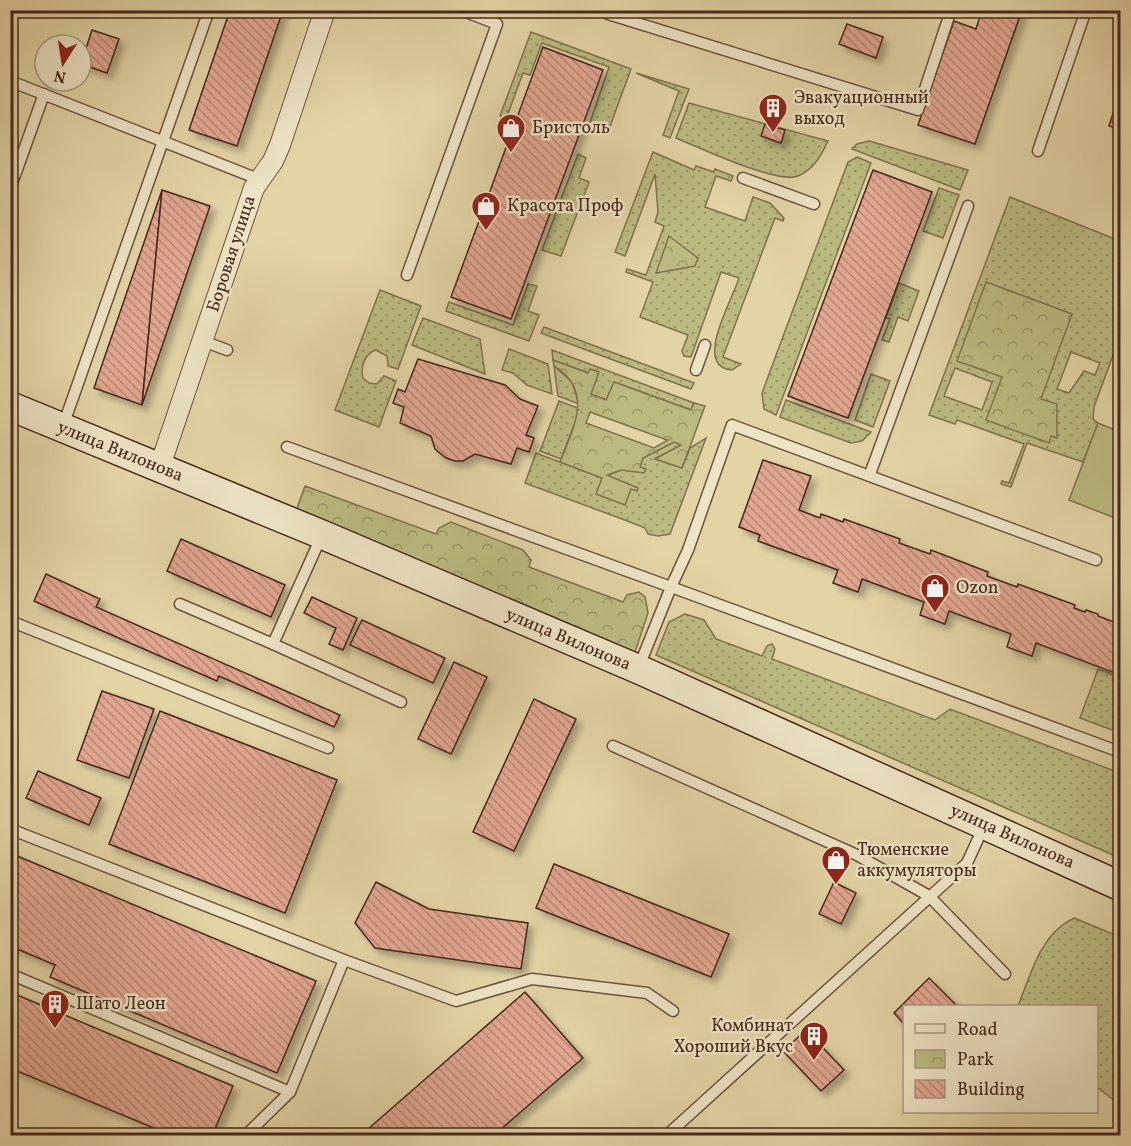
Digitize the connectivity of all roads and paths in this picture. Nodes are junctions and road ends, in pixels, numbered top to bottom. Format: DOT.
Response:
graph roads {
  1 [pos="209,10"];
  2 [pos="325,10"];
  3 [pos="461,10"];
  4 [pos="609,10"];
  5 [pos="951,10"];
  6 [pos="1086,10"];
  7 [pos="10,81"];
  8 [pos="44,94"];
  9 [pos="163,141"];
  10 [pos="1038,151"];
  11 [pos="743,178"];
  12 [pos="258,179"];
  13 [pos="10,189"];
  14 [pos="814,204"];
  15 [pos="968,206"];
  16 [pos="407,275"];
  17 [pos="203,341"];
  18 [pos="705,345"];
  19 [pos="227,350"];
  20 [pos="696,370"];
  21 [pos="10,406"];
  22 [pos="62,429"];
  23 [pos="287,447"];
  24 [pos="159,469"];
  25 [pos="870,474"];
  26 [pos="323,535"];
  27 [pos="1096,560"];
  28 [pos="671,587"];
  29 [pos="180,604"];
  30 [pos="10,621"];
  31 [pos="273,644"];
  32 [pos="638,669"];
  33 [pos="401,702"];
  34 [pos="613,746"];
  35 [pos="328,748"];
  36 [pos="1120,752"];
  37 [pos="985,824"];
  38 [pos="10,829"];
  39 [pos="1120,886"];
  40 [pos="929,896"];
  41 [pos="344,960"];
  42 [pos="10,974"];
  43 [pos="1005,974"];
  44 [pos="673,1011"];
  45 [pos="290,1092"];
  46 [pos="245,1136"];
  47 [pos="666,1136"];
  1 -- 9 [label="lane"];
  2 -- 12 [label="street, Боровая улица"];
  3 -- 16 [label="lane"];
  4 -- 5 [label="lane"];
  6 -- 10 [label="lane"];
  7 -- 8 [label="lane"];
  8 -- 9 [label="lane"];
  8 -- 13 [label="lane"];
  9 -- 12 [label="lane"];
  9 -- 22 [label="lane"];
  11 -- 14 [label="lane"];
  12 -- 17 [label="street, Боровая улица"];
  15 -- 25 [label="lane"];
  17 -- 19 [label="lane"];
  17 -- 24 [label="street, Боровая улица"];
  18 -- 20 [label="lane"];
  21 -- 22 [label="street, улица Вилонова"];
  22 -- 24 [label="street, улица Вилонова"];
  23 -- 28 [label="lane"];
  24 -- 26 [label="street, улица Вилонова"];
  25 -- 27 [label="lane"];
  25 -- 28 [label="lane"];
  26 -- 31 [label="lane"];
  26 -- 32 [label="street, улица Вилонова"];
  28 -- 32 [label="lane"];
  28 -- 36 [label="lane"];
  29 -- 31 [label="lane"];
  30 -- 35 [label="lane"];
  31 -- 33 [label="lane"];
  32 -- 37 [label="street, улица Вилонова"];
  34 -- 40 [label="lane"];
  37 -- 39 [label="street, улица Вилонова"];
  37 -- 40 [label="lane"];
  38 -- 41 [label="lane"];
  40 -- 43 [label="lane"];
  40 -- 47 [label="lane"];
  41 -- 44 [label="lane"];
  41 -- 45 [label="lane"];
  42 -- 45 [label="lane"];
  45 -- 46 [label="lane"];
}
